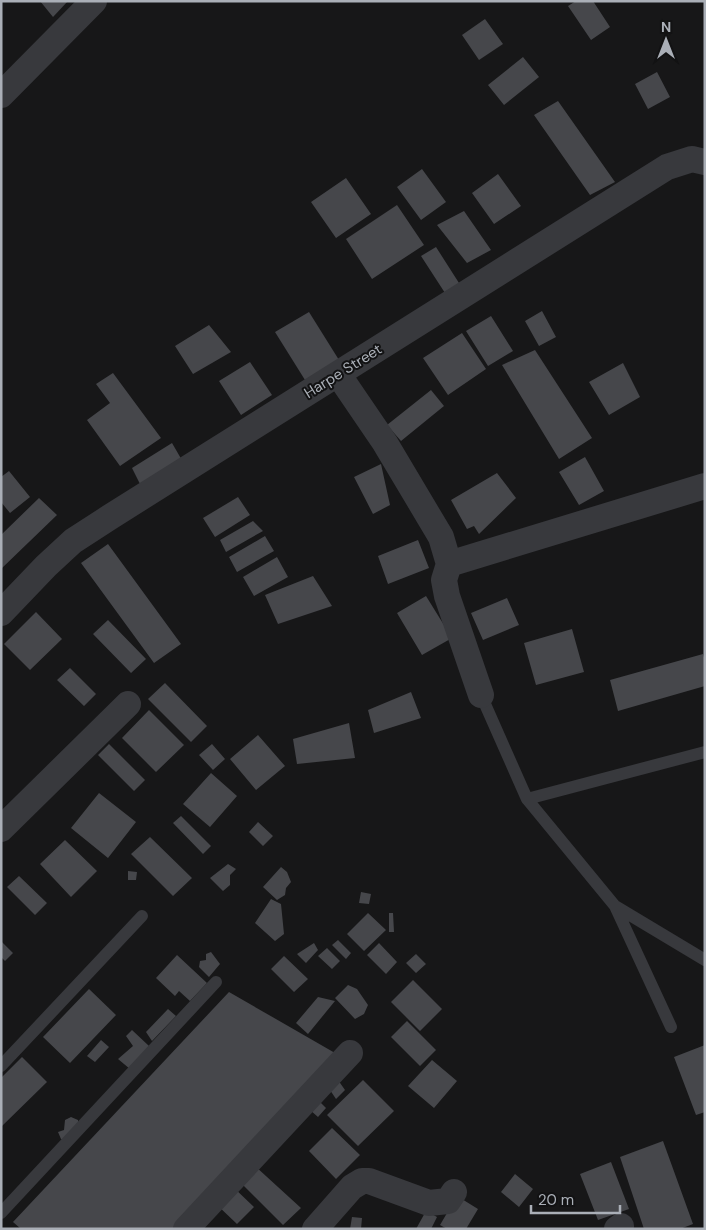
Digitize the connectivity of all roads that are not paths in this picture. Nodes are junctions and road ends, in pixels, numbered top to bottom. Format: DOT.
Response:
graph roads {
  1 [pos="94,1"];
  2 [pos="1,95"];
  3 [pos="705,162"];
  4 [pos="338,374"];
  5 [pos="705,486"];
  6 [pos="449,564"];
  7 [pos="1,613"];
  8 [pos="481,695"];
  9 [pos="128,704"];
  10 [pos="705,752"];
  11 [pos="527,798"];
  12 [pos="1,829"];
  13 [pos="615,906"];
  14 [pos="142,916"];
  15 [pos="705,960"];
  16 [pos="216,982"];
  17 [pos="671,1027"];
  18 [pos="350,1053"];
  19 [pos="1,1066"];
  20 [pos="454,1192"];
  21 [pos="1,1213"];
  22 [pos="186,1229"];
  23 [pos="315,1229"];
  1 -- 2 [label="street"];
  3 -- 4 [label="street, Harpe Street"];
  4 -- 6 [label="street"];
  4 -- 7 [label="street, Harpe Street"];
  5 -- 6 [label="street"];
  6 -- 8 [label="street"];
  8 -- 11 [label="lane"];
  9 -- 12 [label="street"];
  10 -- 11 [label="lane"];
  11 -- 13 [label="lane"];
  13 -- 15 [label="lane"];
  13 -- 17 [label="lane"];
  14 -- 19 [label="lane"];
  16 -- 21 [label="lane"];
  18 -- 22 [label="street"];
  20 -- 23 [label="street"];
}
